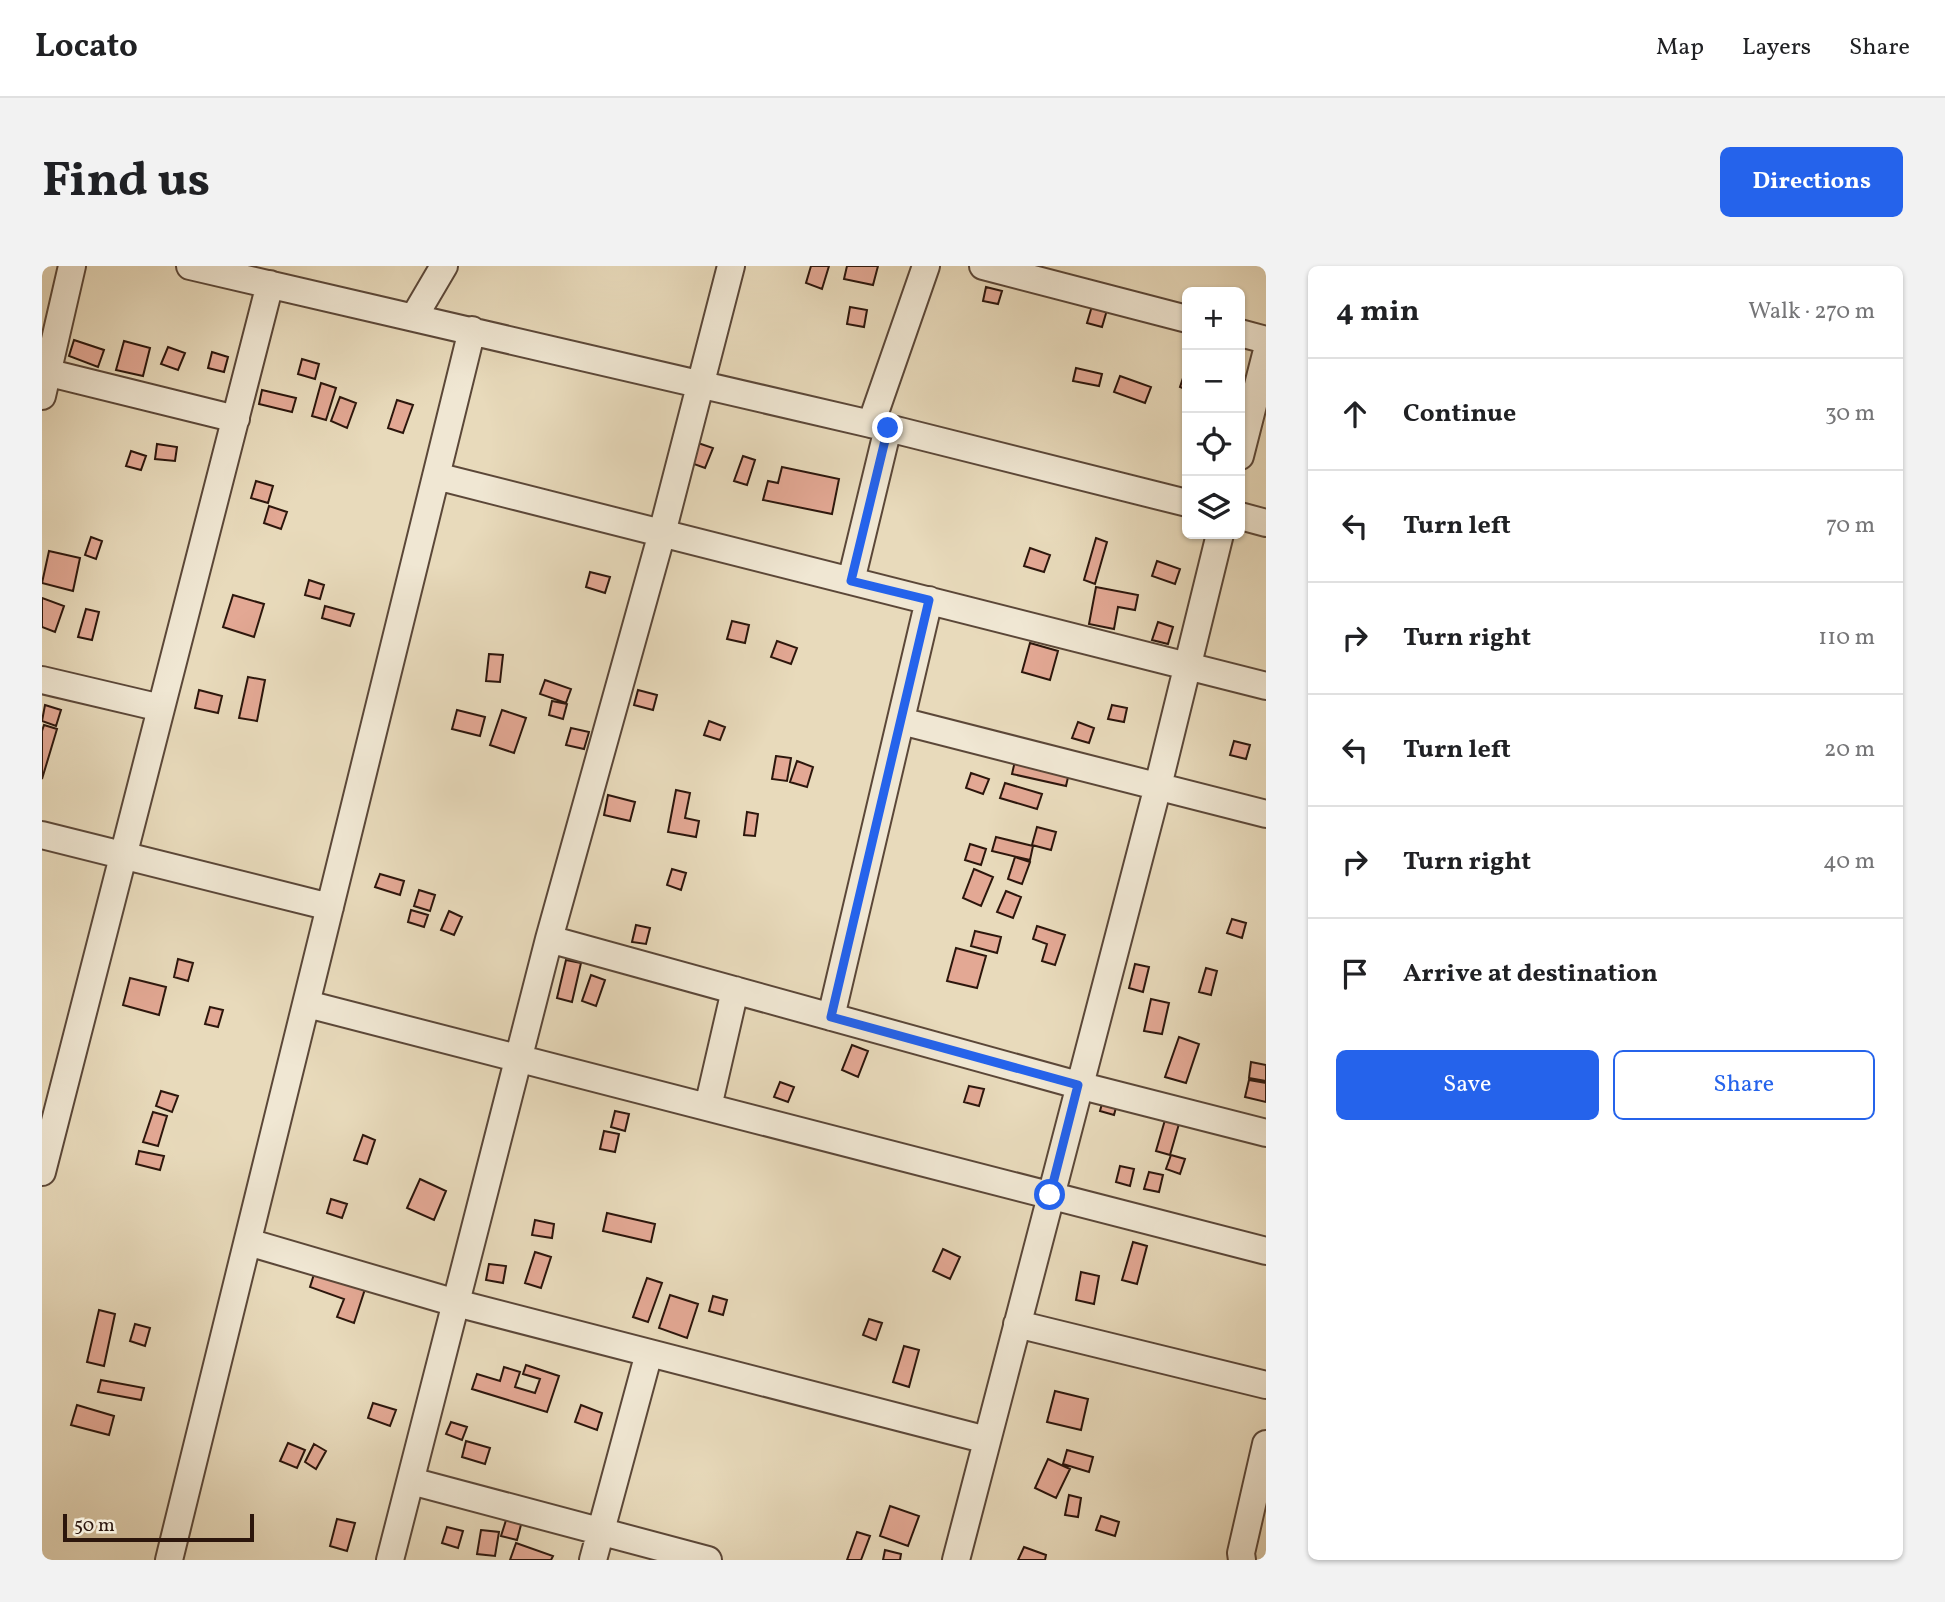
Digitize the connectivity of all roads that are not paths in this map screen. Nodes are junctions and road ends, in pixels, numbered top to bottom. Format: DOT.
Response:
graph roads {
  1 [pos="72,266"];
  2 [pos="190,266"];
  3 [pos="444,266"];
  4 [pos="731,266"];
  5 [pos="926,266"];
  6 [pos="983,266"];
  7 [pos="270,284"];
  8 [pos="414,317"];
  9 [pos="1182,318"];
  10 [pos="472,330"];
  11 [pos="1245,334"];
  12 [pos="1266,340"];
  13 [pos="1266,354"];
  14 [pos="44,380"];
  15 [pos="701,386"];
  16 [pos="236,419"];
  17 [pos="880,426"];
  18 [pos="1245,436"];
  19 [pos="436,476"];
  20 [pos="1182,502"];
  21 [pos="1245,517"];
  22 [pos="1266,523"];
  23 [pos="662,533"];
  24 [pos="1219,539"];
  25 [pos="851,581"];
  26 [pos="929,600"];
  27 [pos="1186,664"];
  28 [pos="42,680"];
  29 [pos="1266,686"];
  30 [pos="161,708"];
  31 [pos="901,721"];
  32 [pos="1158,786"];
  33 [pos="1266,814"];
  34 [pos="42,835"];
  35 [pos="124,854"];
  36 [pos="330,906"];
  37 [pos="550,939"];
  38 [pos="735,990"];
  39 [pos="307,1004"];
  40 [pos="831,1017"];
  41 [pos="519,1058"];
  42 [pos="1078,1085"];
  43 [pos="708,1107"];
  44 [pos="1266,1133"];
  45 [pos="42,1172"];
  46 [pos="1050,1195"];
  47 [pos="248,1242"];
  48 [pos="1266,1251"];
  49 [pos="456,1303"];
  50 [pos="1017,1324"];
  51 [pos="649,1353"];
  52 [pos="1266,1385"];
  53 [pos="987,1440"];
  54 [pos="1266,1444"];
  55 [pos="411,1481"];
  56 [pos="1260,1499"];
  57 [pos="600,1531"];
  58 [pos="169,1560"];
  59 [pos="390,1560"];
  60 [pos="593,1560"];
  61 [pos="708,1560"];
  62 [pos="956,1560"];
  63 [pos="1242,1560"];
  1 -- 14 [label="street"];
  2 -- 7 [label="street"];
  3 -- 8 [label="street"];
  4 -- 15 [label="street"];
  5 -- 17 [label="street"];
  6 -- 9 [label="street"];
  7 -- 8 [label="street"];
  7 -- 16 [label="street"];
  8 -- 10 [label="street"];
  10 -- 15 [label="street"];
  10 -- 19 [label="street"];
  11 -- 12 [label="street"];
  13 -- 18 [label="street"];
  14 -- 16 [label="street"];
  15 -- 17 [label="street"];
  15 -- 23 [label="street"];
  16 -- 30 [label="street"];
  17 -- 20 [label="street"];
  17 -- 25 [label="street"];
  19 -- 23 [label="street"];
  19 -- 36 [label="street"];
  21 -- 22 [label="street"];
  23 -- 25 [label="street"];
  23 -- 37 [label="street"];
  24 -- 27 [label="street"];
  25 -- 26 [label="street"];
  26 -- 27 [label="street"];
  26 -- 31 [label="street"];
  27 -- 29 [label="street"];
  27 -- 32 [label="street"];
  28 -- 30 [label="street"];
  30 -- 35 [label="street"];
  31 -- 32 [label="street"];
  31 -- 40 [label="street"];
  32 -- 33 [label="street"];
  32 -- 42 [label="street"];
  34 -- 35 [label="street"];
  35 -- 36 [label="street"];
  35 -- 45 [label="street"];
  36 -- 39 [label="street"];
  37 -- 38 [label="street"];
  37 -- 41 [label="street"];
  38 -- 40 [label="street"];
  38 -- 43 [label="street"];
  39 -- 41 [label="street"];
  39 -- 47 [label="street"];
  40 -- 42 [label="street"];
  41 -- 43 [label="street"];
  41 -- 49 [label="street"];
  42 -- 44 [label="street"];
  42 -- 46 [label="street"];
  43 -- 46 [label="street"];
  46 -- 48 [label="street"];
  46 -- 50 [label="street"];
  47 -- 49 [label="street"];
  47 -- 58 [label="street"];
  49 -- 51 [label="street"];
  49 -- 55 [label="street"];
  50 -- 52 [label="street"];
  50 -- 53 [label="street"];
  51 -- 53 [label="street"];
  51 -- 57 [label="street"];
  53 -- 62 [label="street"];
  54 -- 56 [label="street"];
  55 -- 57 [label="street"];
  55 -- 59 [label="street"];
  56 -- 63 [label="street"];
  57 -- 60 [label="street"];
  57 -- 61 [label="street"];
}
